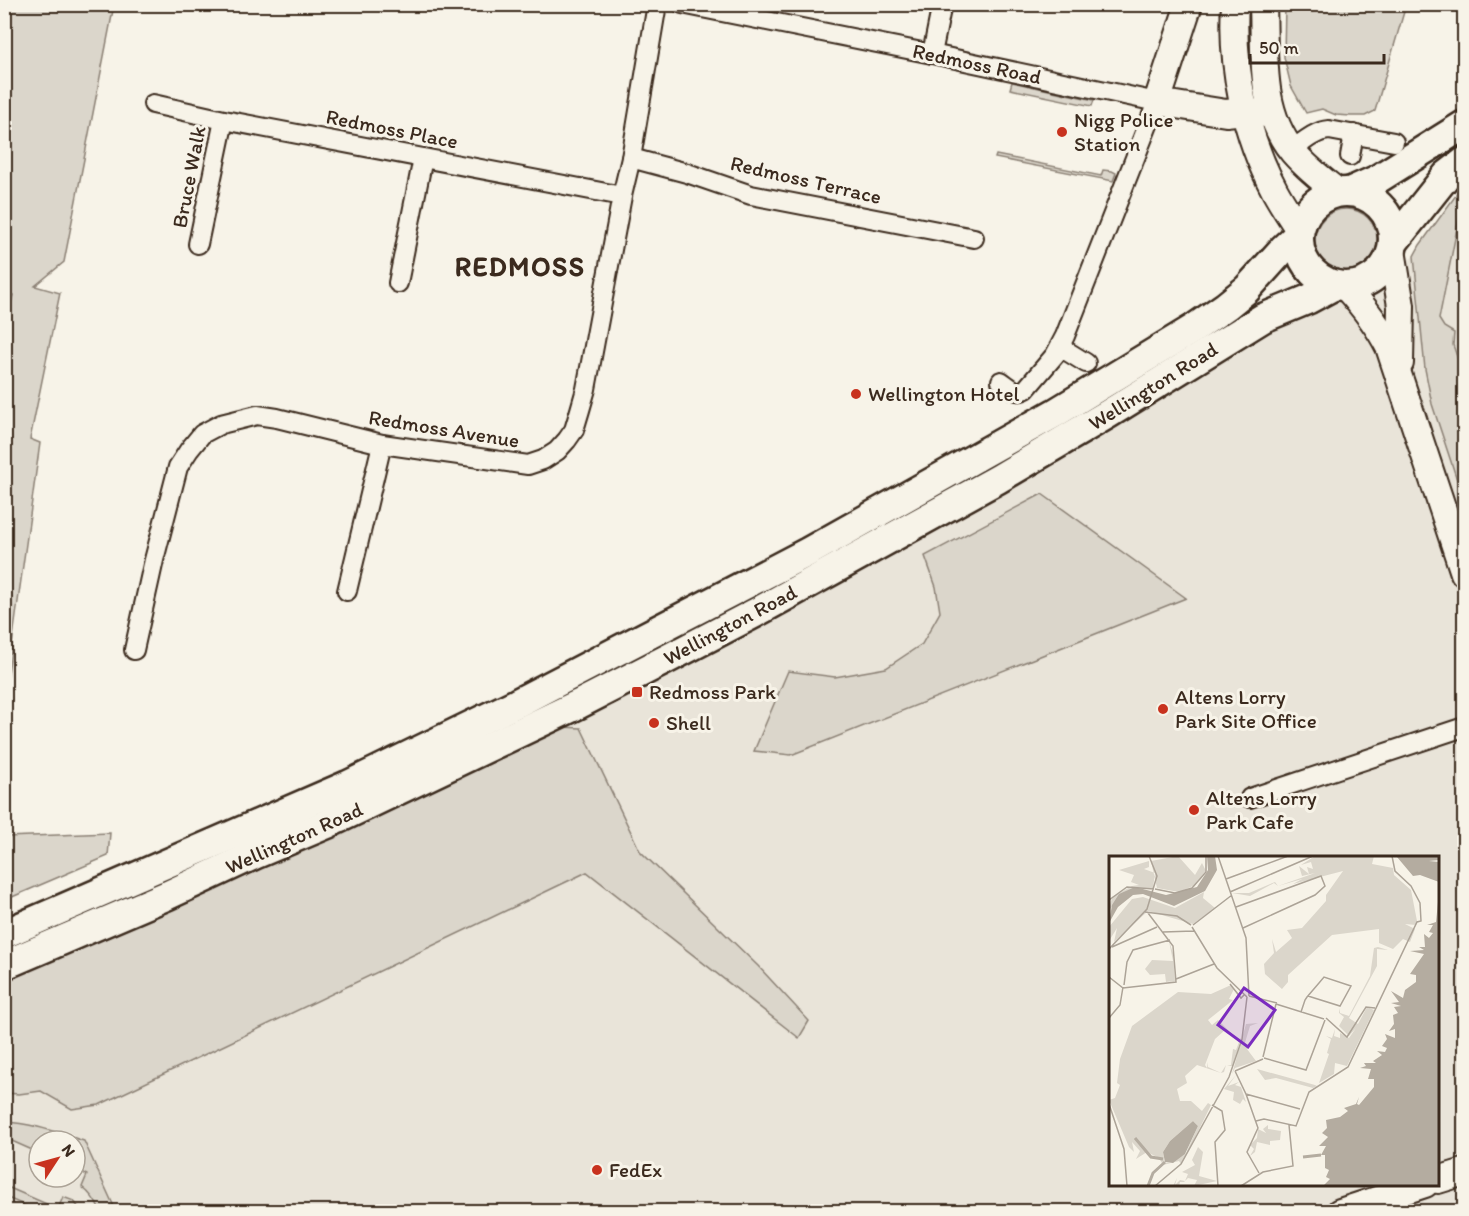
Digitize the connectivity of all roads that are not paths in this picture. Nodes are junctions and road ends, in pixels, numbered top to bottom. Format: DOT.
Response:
graph roads {
  1 [pos="657,4"];
  2 [pos="682,4"];
  3 [pos="942,4"];
  4 [pos="1189,4"];
  5 [pos="1234,4"];
  6 [pos="1263,4"];
  7 [pos="932,54"];
  8 [pos="1157,102"];
  9 [pos="153,104"];
  10 [pos="1245,111"];
  11 [pos="1272,115"];
  12 [pos="224,120"];
  13 [pos="1464,125"];
  14 [pos="1354,134"];
  15 [pos="1394,142"];
  16 [pos="1292,150"];
  17 [pos="1350,156"];
  18 [pos="423,158"];
  19 [pos="631,158"];
  20 [pos="1464,162"];
  21 [pos="1344,192"];
  22 [pos="622,196"];
  23 [pos="1299,232"];
  24 [pos="974,238"];
  25 [pos="198,244"];
  26 [pos="1392,246"];
  27 [pos="398,283"];
  28 [pos="1340,286"];
  29 [pos="1060,346"];
  30 [pos="1086,363"];
  31 [pos="1400,378"];
  32 [pos="1001,381"];
  33 [pos="382,444"];
  34 [pos="1457,526"];
  35 [pos="1464,573"];
  36 [pos="347,591"];
  37 [pos="134,650"];
  38 [pos="1464,727"];
  39 [pos="1250,798"];
  40 [pos="4,934"];
  41 [pos="4,965"];
  42 [pos="1464,1172"];
  43 [pos="1439,1179"];
  44 [pos="1422,1186"];
  45 [pos="1340,1212"];
  1 -- 19 [label="street, Redmoss Avenue"];
  2 -- 7 [label="street, Redmoss Road"];
  3 -- 7 [label="street"];
  4 -- 8 [label="main road"];
  5 -- 10 [label="main road"];
  6 -- 11 [label="main road"];
  7 -- 8 [label="street, Redmoss Road"];
  8 -- 10 [label="main road, Redmoss Road"];
  8 -- 29 [label="street"];
  9 -- 12 [label="street, Redmoss Place"];
  10 -- 11 [label="main road, Redmoss Road"];
  10 -- 23 [label="main road"];
  11 -- 16 [label="main road"];
  12 -- 18 [label="street, Redmoss Place"];
  12 -- 25 [label="street, Bruce Walk"];
  13 -- 21 [label="main road"];
  14 -- 15 [label="street"];
  14 -- 16 [label="street"];
  14 -- 17 [label="street"];
  16 -- 21 [label="main road"];
  18 -- 22 [label="street, Redmoss Place"];
  18 -- 27 [label="street"];
  19 -- 22 [label="street, Redmoss Avenue"];
  19 -- 24 [label="street, Redmoss Terrace"];
  20 -- 26 [label="main road"];
  21 -- 23 [label="main road"];
  21 -- 26 [label="main road"];
  22 -- 33 [label="street, Redmoss Avenue"];
  23 -- 28 [label="main road"];
  23 -- 40 [label="main road, Wellington Road"];
  26 -- 28 [label="main road"];
  26 -- 31 [label="main road"];
  28 -- 31 [label="main road"];
  28 -- 41 [label="main road, Wellington Road"];
  29 -- 30 [label="street"];
  29 -- 32 [label="street"];
  31 -- 34 [label="main road"];
  33 -- 36 [label="street"];
  33 -- 37 [label="street, Redmoss Avenue"];
  34 -- 35 [label="main road"];
  38 -- 39 [label="street"];
  42 -- 43 [label="main road"];
  44 -- 45 [label="main road"];
}
